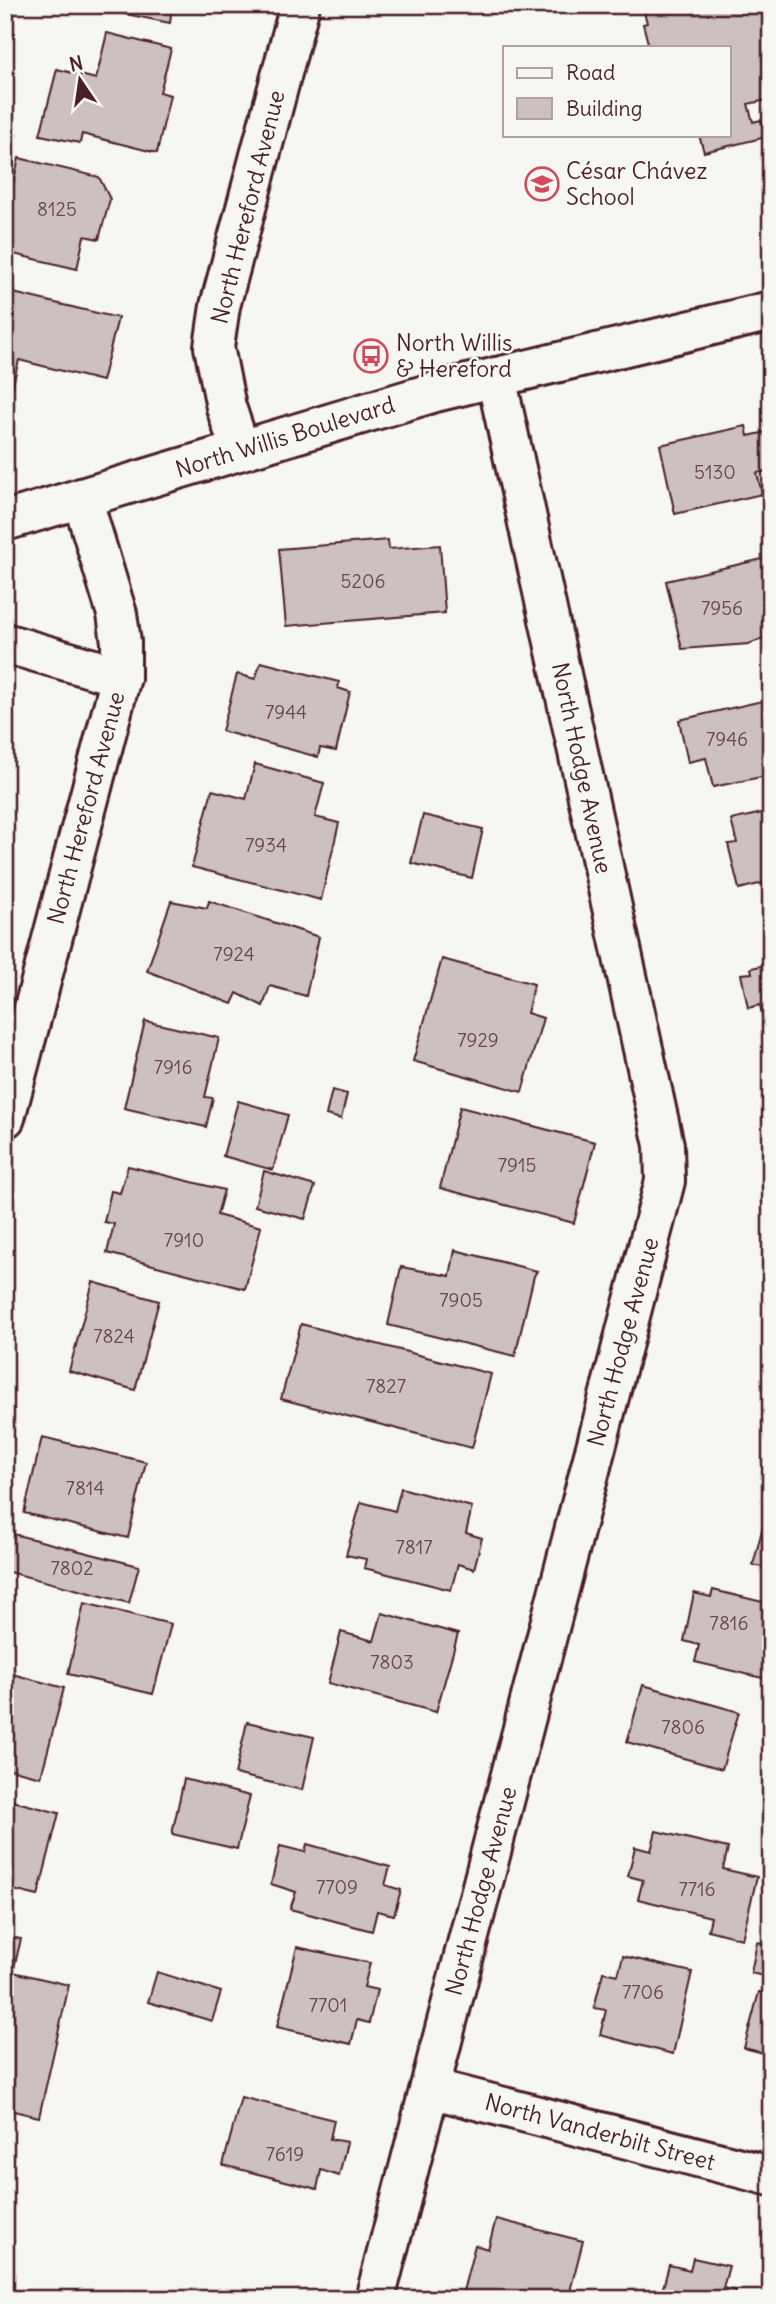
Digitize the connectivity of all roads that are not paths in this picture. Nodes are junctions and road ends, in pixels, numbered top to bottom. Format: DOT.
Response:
graph roads {
  1 [pos="300,5"];
  2 [pos="771,311"];
  3 [pos="496,377"];
  4 [pos="240,450"];
  5 [pos="82,498"];
  6 [pos="5,521"];
  7 [pos="5,643"];
  8 [pos="121,677"];
  9 [pos="5,1118"];
  10 [pos="430,2088"];
  11 [pos="771,2176"];
  12 [pos="375,2299"];
  1 -- 4 [label="street, North Hereford Avenue"];
  2 -- 3 [label="street, North Willis Boulevard"];
  3 -- 4 [label="street, North Willis Boulevard"];
  3 -- 10 [label="street, North Hodge Avenue"];
  4 -- 5 [label="street, North Willis Boulevard"];
  5 -- 6 [label="street, North Willis Boulevard"];
  5 -- 8 [label="street, North Hereford Avenue"];
  7 -- 8 [label="street"];
  8 -- 9 [label="street, North Hereford Avenue"];
  10 -- 11 [label="street, North Vanderbilt Street"];
  10 -- 12 [label="street, North Hodge Avenue"];
}
